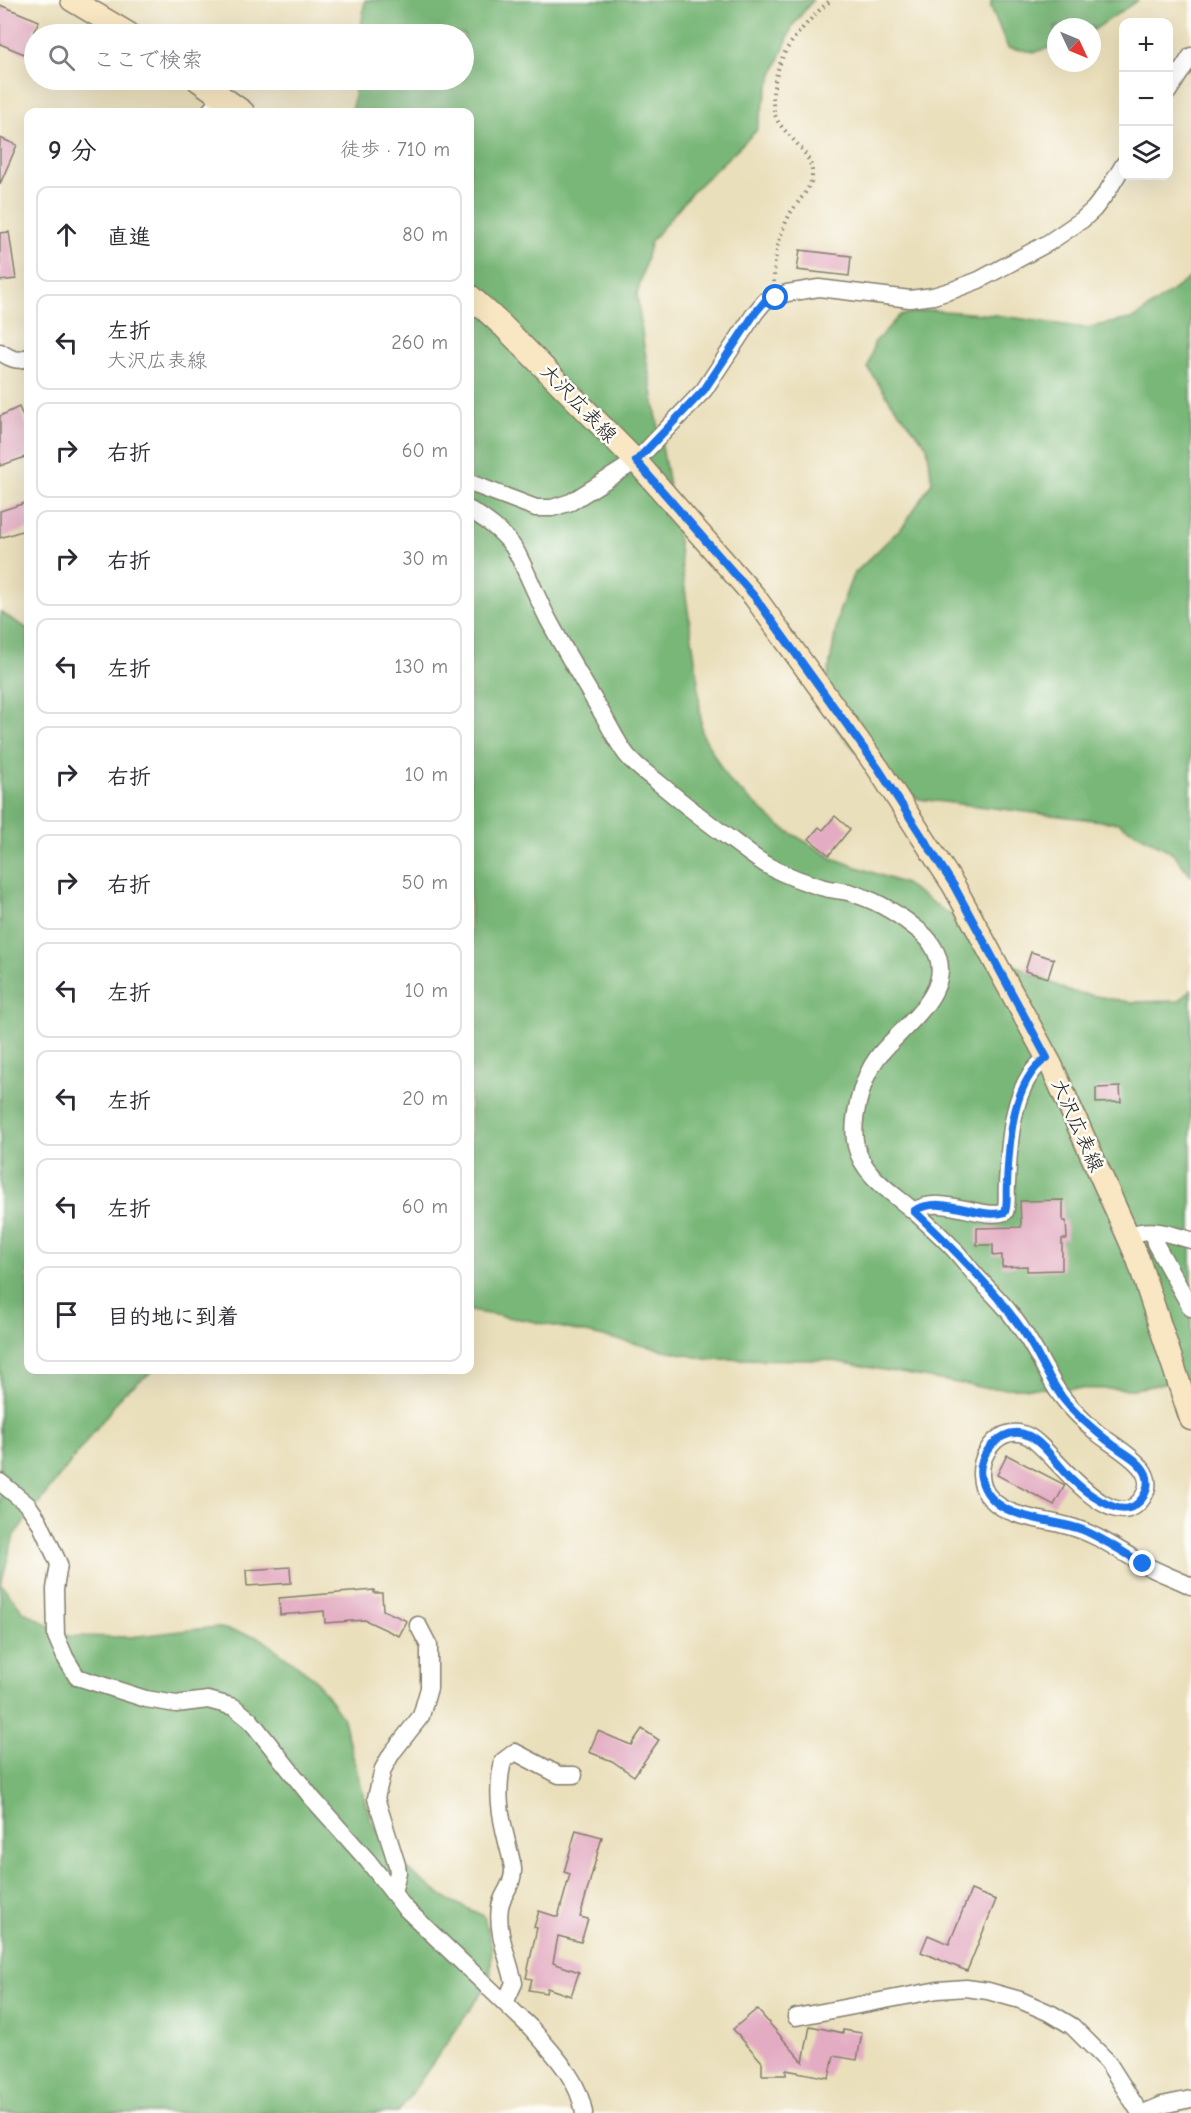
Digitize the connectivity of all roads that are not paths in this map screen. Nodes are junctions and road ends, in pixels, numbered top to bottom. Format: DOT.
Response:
graph roads {
  1 [pos="72,0"];
  2 [pos="112,24"];
  3 [pos="1191,56"];
  4 [pos="1173,84"];
  5 [pos="205,90"];
  6 [pos="215,105"];
  7 [pos="1119,172"];
  8 [pos="474,300"];
  9 [pos="0,352"];
  10 [pos="24,359"];
  11 [pos="636,461"];
  12 [pos="474,485"];
  13 [pos="474,513"];
  14 [pos="1047,1058"];
  15 [pos="914,1211"];
  16 [pos="1153,1232"];
  17 [pos="1128,1236"];
  18 [pos="1191,1240"];
  19 [pos="1191,1308"];
  20 [pos="1191,1419"];
  21 [pos="0,1482"];
  22 [pos="1191,1586"];
  23 [pos="418,1625"];
  24 [pos="574,1775"];
  25 [pos="393,1893"];
  26 [pos="505,2003"];
  27 [pos="796,2016"];
  28 [pos="1191,2099"];
  29 [pos="584,2113"];
  30 [pos="1142,2113"];
  1 -- 2 [label="main road"];
  3 -- 4 [label="street"];
  5 -- 6 [label="main road"];
  7 -- 11 [label="street"];
  8 -- 11 [label="main road, 大沢広表線"];
  9 -- 10 [label="street"];
  11 -- 12 [label="street"];
  11 -- 14 [label="main road, 大沢広表線"];
  13 -- 15 [label="street"];
  14 -- 15 [label="street"];
  14 -- 17 [label="main road, 大沢広表線"];
  15 -- 22 [label="street"];
  16 -- 17 [label="street"];
  16 -- 18 [label="street"];
  16 -- 19 [label="street"];
  17 -- 20 [label="main road, 大沢広表線"];
  21 -- 25 [label="street"];
  23 -- 25 [label="street"];
  24 -- 26 [label="street"];
  25 -- 26 [label="street"];
  26 -- 29 [label="street"];
  27 -- 30 [label="street"];
  28 -- 30 [label="street"];
}
